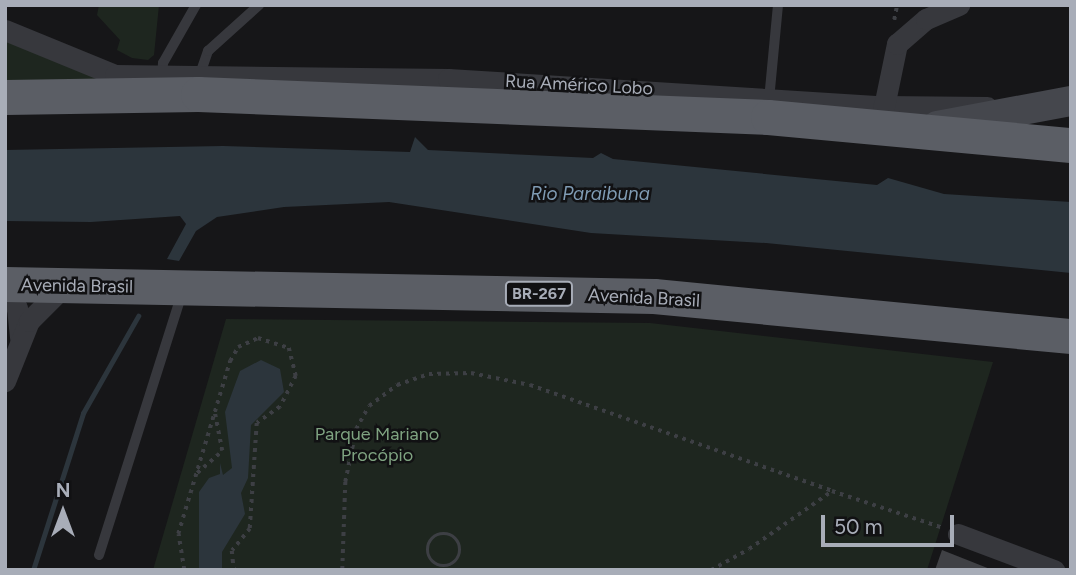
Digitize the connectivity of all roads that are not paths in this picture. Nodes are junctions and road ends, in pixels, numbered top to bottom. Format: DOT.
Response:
graph roads {
  1 [pos="196,5"];
  2 [pos="202,5"];
  3 [pos="259,5"];
  4 [pos="778,5"];
  5 [pos="959,5"];
  6 [pos="188,20"];
  7 [pos="5,30"];
  8 [pos="176,86"];
  9 [pos="5,97"];
  10 [pos="1056,104"];
  11 [pos="769,107"];
  12 [pos="881,116"];
  13 [pos="918,130"];
  14 [pos="1071,145"];
  15 [pos="5,286"];
  16 [pos="63,287"];
  17 [pos="184,287"];
  18 [pos="1071,336"];
  19 [pos="20,340"];
  20 [pos="5,381"];
  21 [pos="958,534"];
  22 [pos="99,555"];
  23 [pos="1054,570"];
  1 -- 6 [label="lane"];
  2 -- 6 [label="lane"];
  3 -- 8 [label="lane"];
  4 -- 11 [label="lane"];
  5 -- 12 [label="street"];
  6 -- 8 [label="lane"];
  7 -- 8 [label="street"];
  8 -- 9 [label="highway"];
  8 -- 11 [label="highway"];
  10 -- 12 [label="street"];
  10 -- 13 [label="main road"];
  11 -- 12 [label="highway"];
  12 -- 13 [label="highway"];
  13 -- 14 [label="highway"];
  15 -- 16 [label="highway, Avenida Brasil / BR-267"];
  15 -- 19 [label="street"];
  16 -- 17 [label="highway, Avenida Brasil / BR-267"];
  16 -- 19 [label="street"];
  17 -- 18 [label="highway, Avenida Brasil / BR-267"];
  17 -- 22 [label="lane"];
  19 -- 20 [label="street"];
  21 -- 23 [label="street"];
}
